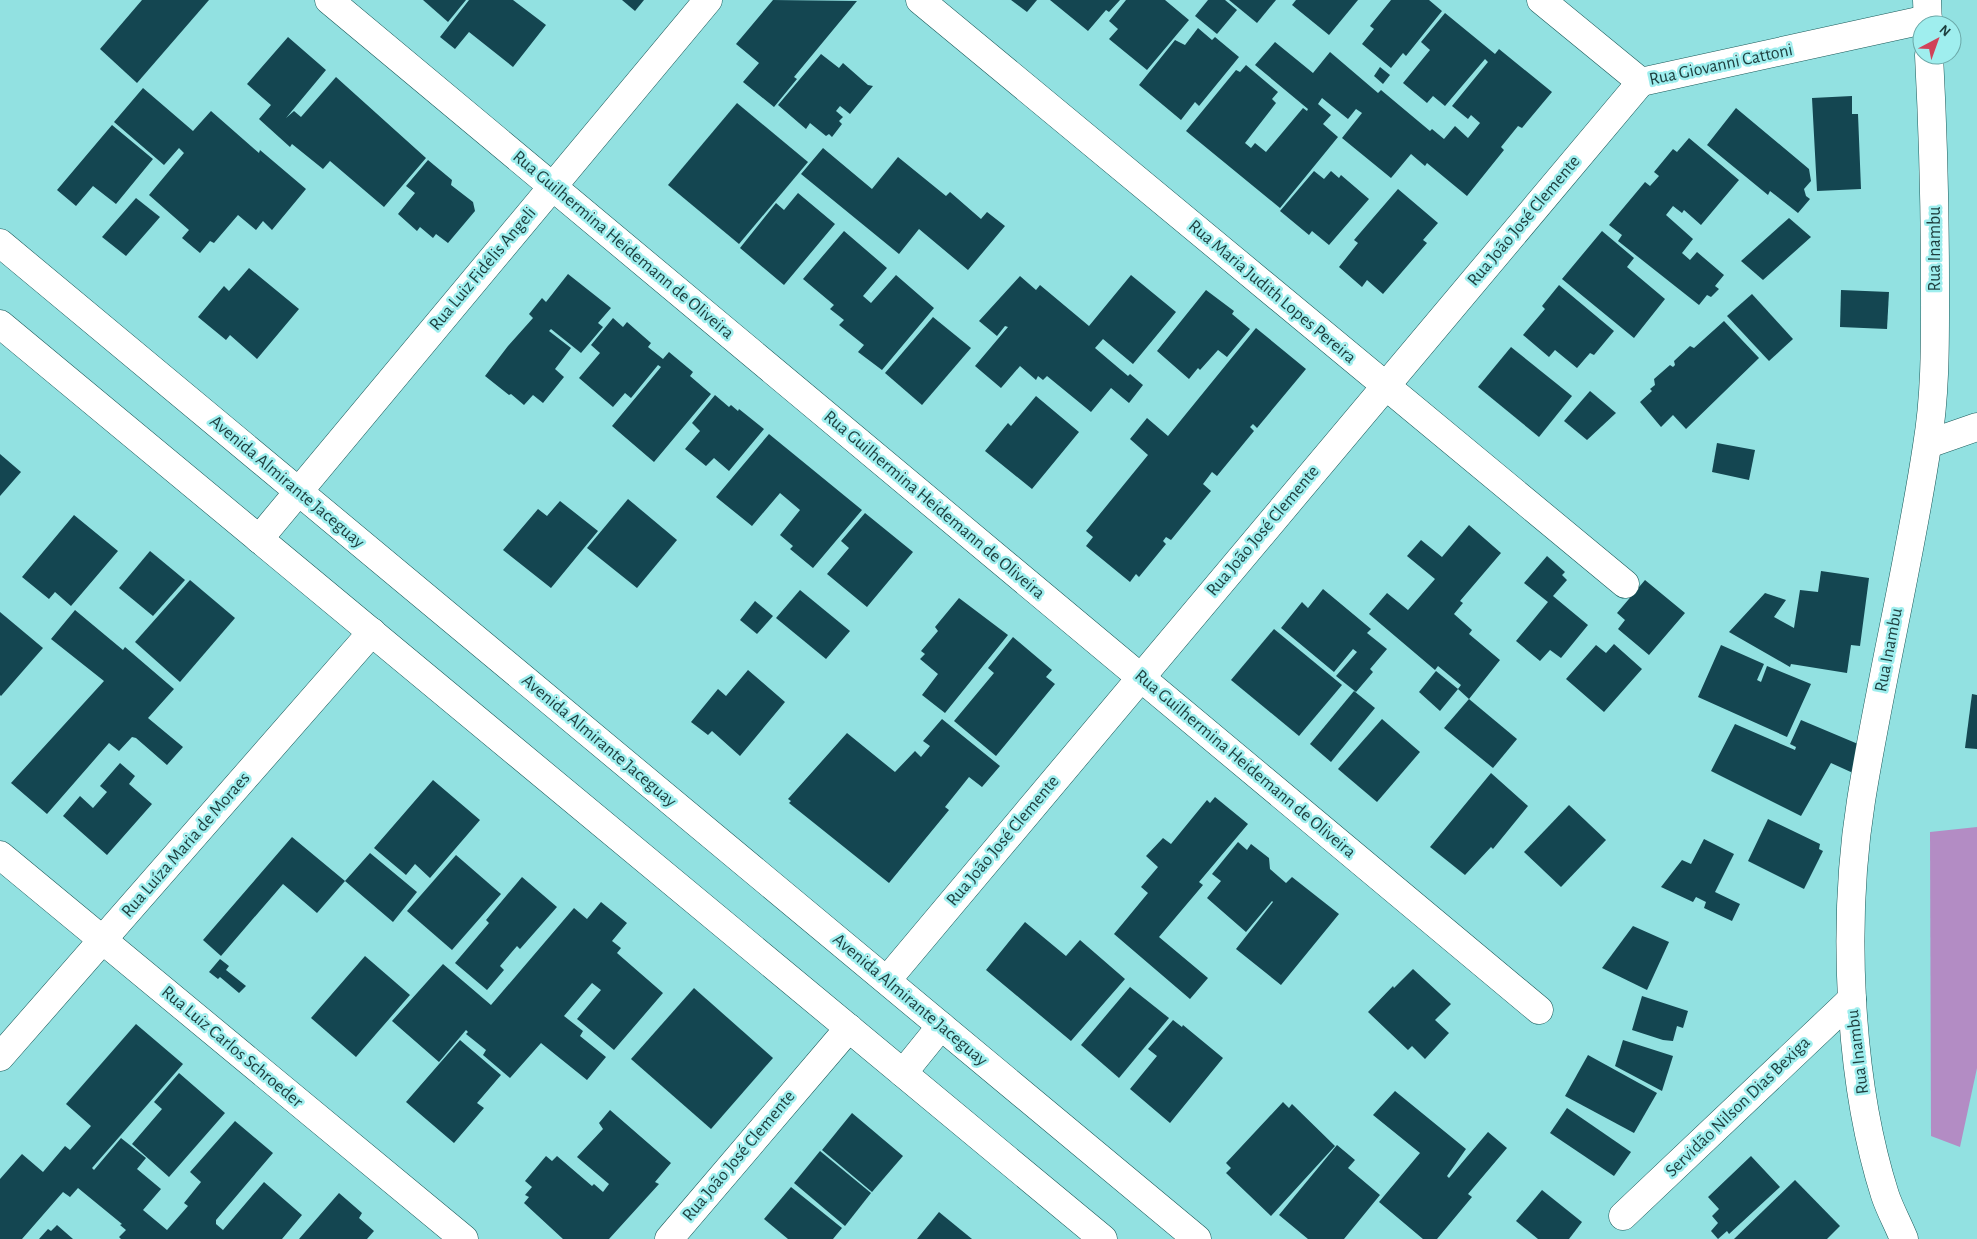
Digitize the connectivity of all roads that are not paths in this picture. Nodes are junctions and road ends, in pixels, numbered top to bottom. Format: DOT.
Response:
graph roads {
  1 [pos="329,0"];
  2 [pos="708,0"];
  3 [pos="920,0"];
  4 [pos="1541,0"];
  5 [pos="1912,19"];
  6 [pos="1929,65"];
  7 [pos="1641,82"];
  8 [pos="552,186"];
  9 [pos="0,243"];
  10 [pos="0,324"];
  11 [pos="1385,385"];
  12 [pos="1977,427"];
  13 [pos="1928,444"];
  14 [pos="299,492"];
  15 [pos="259,539"];
  16 [pos="1625,584"];
  17 [pos="372,632"];
  18 [pos="1141,677"];
  19 [pos="0,855"];
  20 [pos="103,940"];
  21 [pos="887,980"];
  22 [pos="1852,999"];
  23 [pos="1539,1010"];
  24 [pos="941,1026"];
  25 [pos="849,1028"];
  26 [pos="0,1057"];
  27 [pos="904,1073"];
  28 [pos="1624,1216"];
  29 [pos="464,1239"];
  30 [pos="669,1239"];
  31 [pos="1104,1239"];
  32 [pos="1197,1239"];
  33 [pos="1904,1239"];
  1 -- 8 [label="street, Rua Guilhermina Heidemann de Oliveira"];
  2 -- 8 [label="street, Rua Luiz Fidélis Angeli"];
  3 -- 11 [label="street, Rua Maria Judith Lopes Pereira"];
  4 -- 7 [label="street, Rua Giovanni Cattoni"];
  5 -- 7 [label="street, Rua Giovanni Cattoni"];
  6 -- 13 [label="street, Rua Inambu"];
  7 -- 11 [label="street, Rua João José Clemente"];
  8 -- 14 [label="street, Rua Luiz Fidélis Angeli"];
  8 -- 18 [label="street, Rua Guilhermina Heidemann de Oliveira"];
  9 -- 14 [label="street, Avenida Almirante Jaceguay"];
  10 -- 15 [label="street"];
  11 -- 16 [label="street, Rua Maria Judith Lopes Pereira"];
  11 -- 18 [label="street, Rua João José Clemente"];
  12 -- 13 [label="street"];
  13 -- 22 [label="street, Rua Inambu"];
  14 -- 15 [label="street, Rua Luiz Fidélis Angeli"];
  14 -- 21 [label="street, Avenida Almirante Jaceguay"];
  15 -- 17 [label="street"];
  17 -- 20 [label="street, Rua Luíza Maria de Moraes"];
  17 -- 25 [label="street"];
  18 -- 21 [label="street, Rua João José Clemente"];
  18 -- 23 [label="street, Rua Guilhermina Heidemann de Oliveira"];
  19 -- 20 [label="street, Rua Luiz Carlos Schroeder"];
  20 -- 26 [label="street, Rua Luíza Maria de Moraes"];
  20 -- 29 [label="street, Rua Luiz Carlos Schroeder"];
  21 -- 24 [label="street, Avenida Almirante Jaceguay"];
  22 -- 28 [label="street, Servidão Nilson Dias Bexiga"];
  22 -- 33 [label="street, Rua Inambu"];
  24 -- 27 [label="street"];
  24 -- 32 [label="street, Avenida Almirante Jaceguay"];
  25 -- 27 [label="street"];
  25 -- 30 [label="street, Rua João José Clemente"];
  27 -- 31 [label="street"];
}
